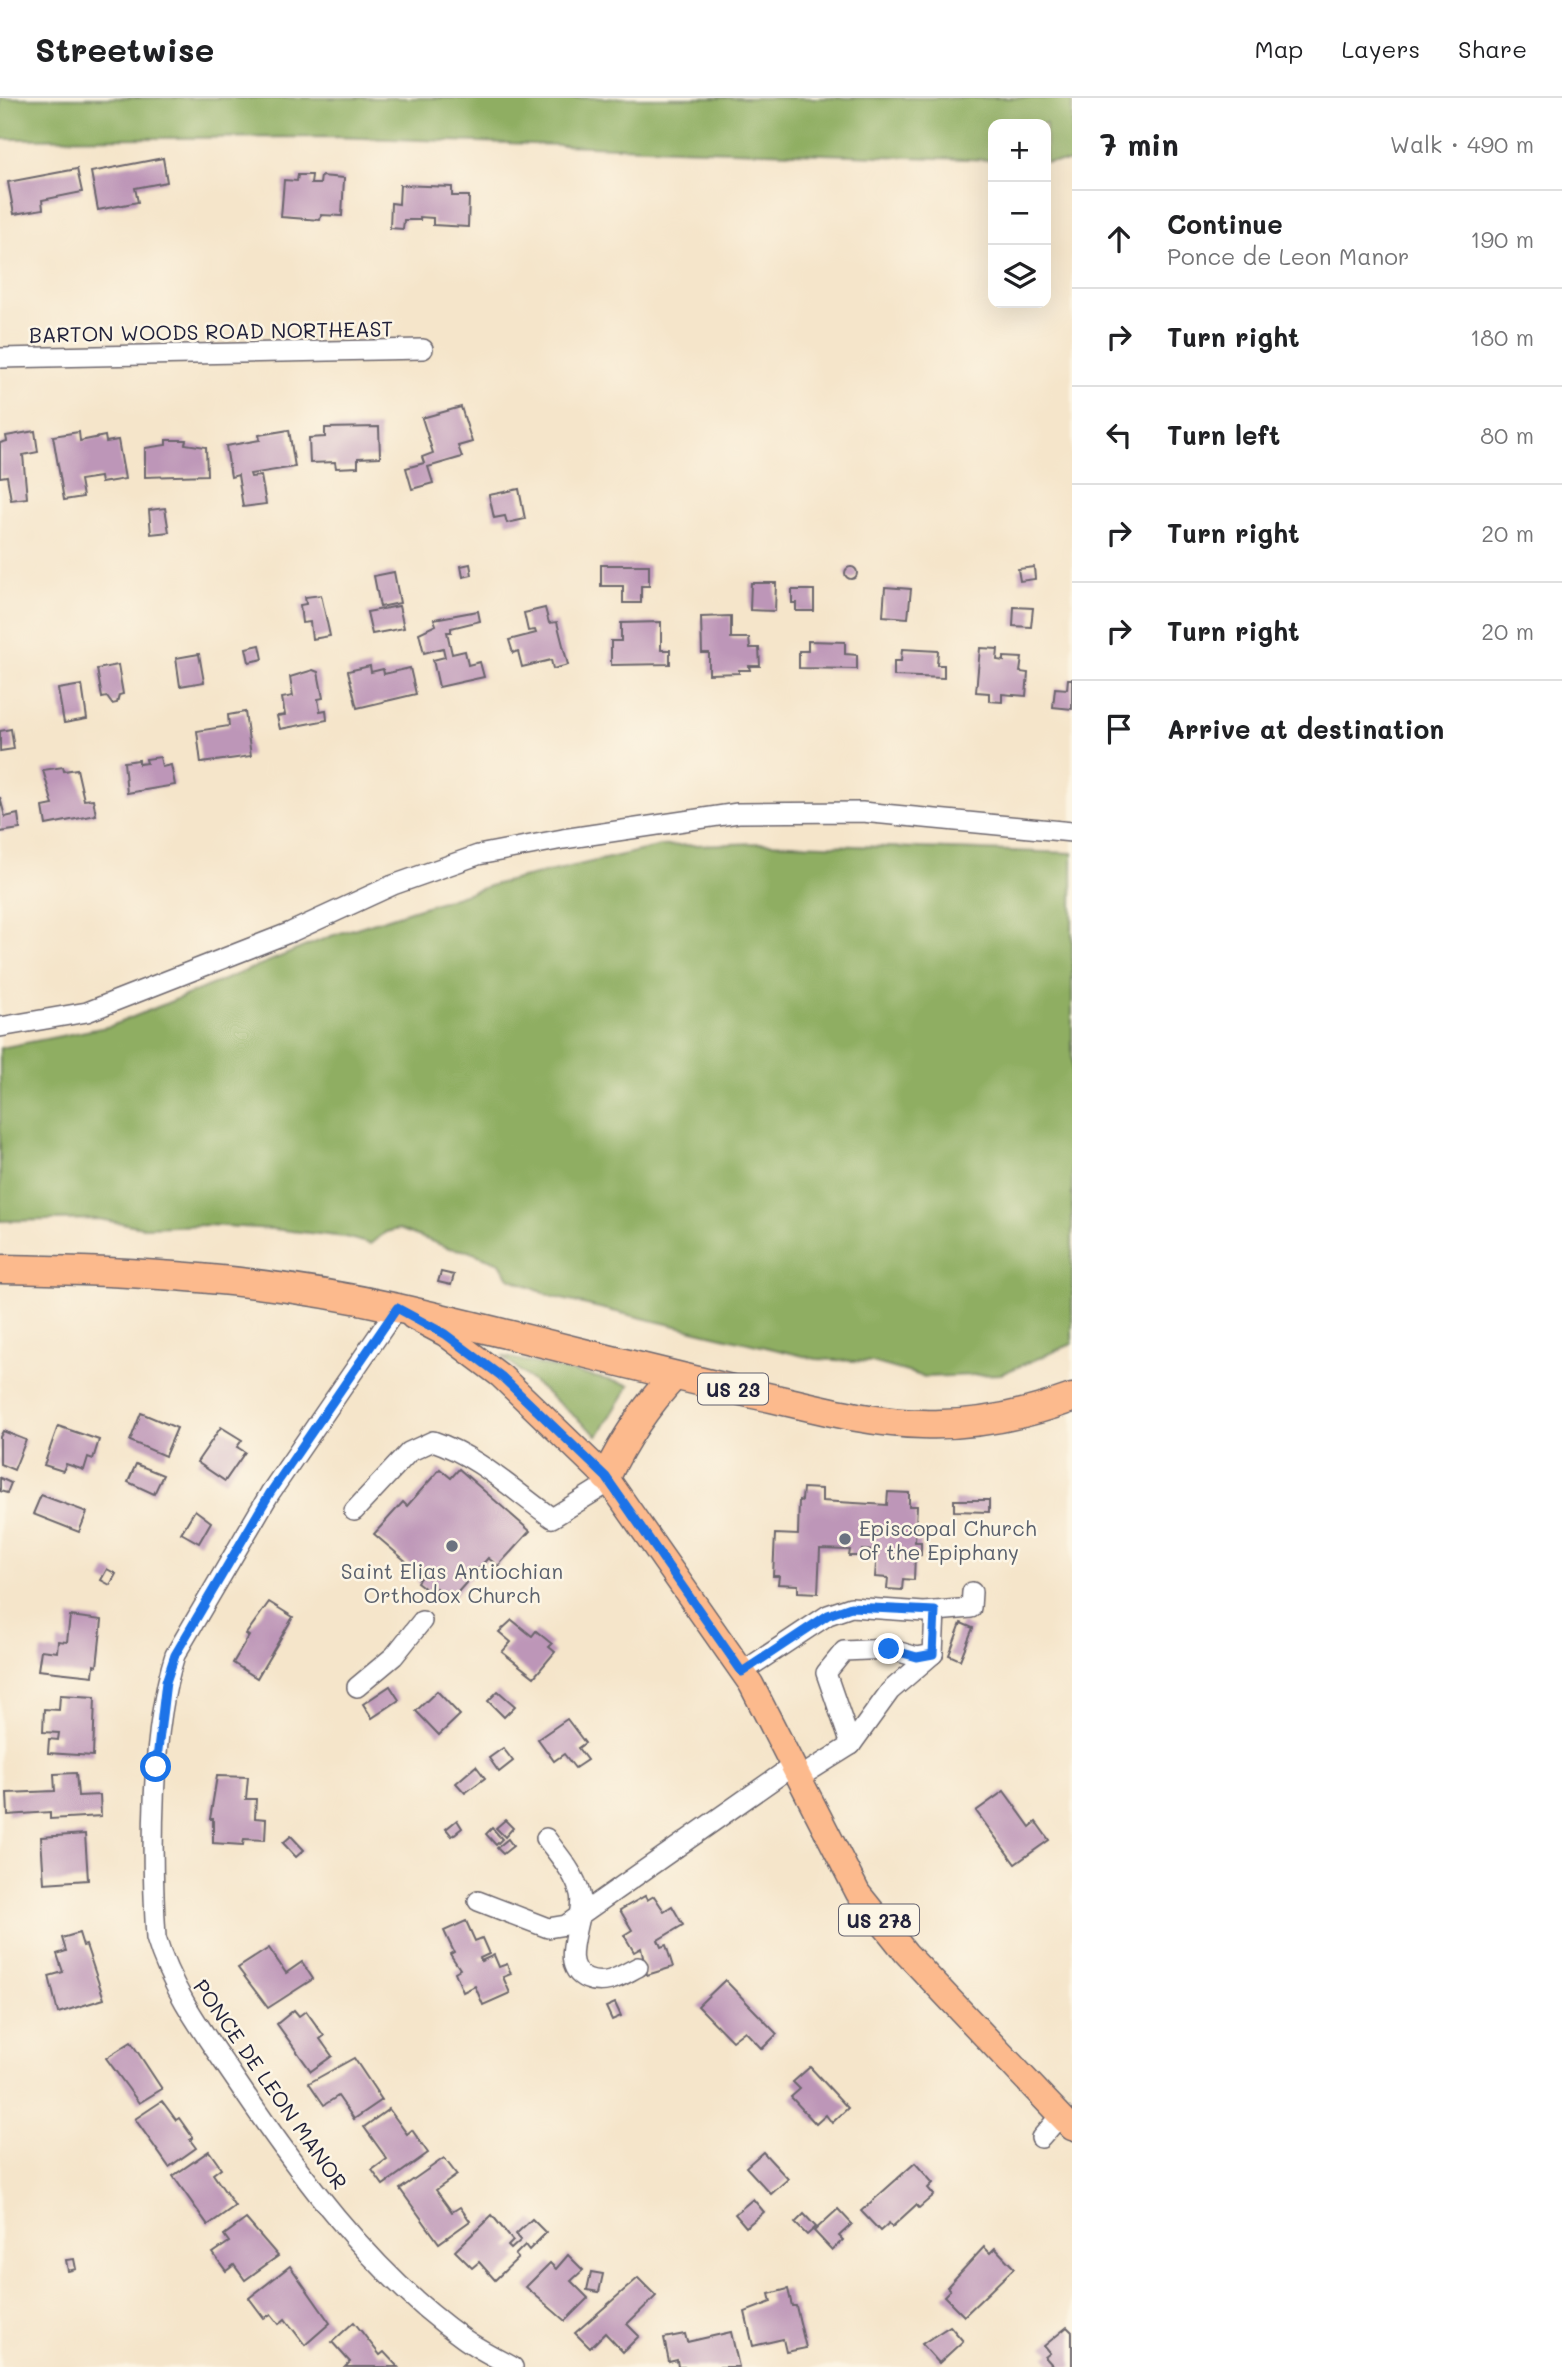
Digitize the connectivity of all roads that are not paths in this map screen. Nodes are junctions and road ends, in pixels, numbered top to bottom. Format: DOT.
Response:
graph roads {
  1 [pos="422,349"];
  2 [pos="0,358"];
  3 [pos="1072,832"];
  4 [pos="0,1027"];
  5 [pos="0,1269"];
  6 [pos="397,1308"];
  7 [pos="674,1376"];
  8 [pos="1072,1398"];
  9 [pos="608,1480"];
  10 [pos="354,1511"];
  11 [pos="972,1592"];
  12 [pos="935,1611"];
  13 [pos="422,1621"];
  14 [pos="933,1654"];
  15 [pos="742,1672"];
  16 [pos="357,1687"];
  17 [pos="851,1745"];
  18 [pos="797,1771"];
  19 [pos="546,1838"];
  20 [pos="478,1901"];
  21 [pos="582,1911"];
  22 [pos="638,1966"];
  23 [pos="1066,2122"];
  24 [pos="1041,2138"];
  25 [pos="513,2367"];
  1 -- 2 [label="street, BARTON WOODS ROAD NORTHEAST"];
  3 -- 4 [label="street"];
  5 -- 6 [label="highway, US 23"];
  6 -- 7 [label="highway, US 23"];
  6 -- 9 [label="main road, US 278"];
  6 -- 25 [label="street, PONCE DE LEON MANOR"];
  7 -- 8 [label="highway, US 23"];
  7 -- 9 [label="highway"];
  9 -- 10 [label="street"];
  9 -- 15 [label="main road, US 278"];
  11 -- 12 [label="street"];
  12 -- 14 [label="street"];
  12 -- 15 [label="street"];
  13 -- 16 [label="street"];
  14 -- 17 [label="street"];
  14 -- 17 [label="street"];
  15 -- 18 [label="main road, US 278"];
  17 -- 18 [label="street"];
  18 -- 21 [label="street"];
  18 -- 23 [label="main road, US 278"];
  19 -- 21 [label="street"];
  20 -- 21 [label="street"];
  21 -- 22 [label="street"];
  23 -- 24 [label="street"];
}
